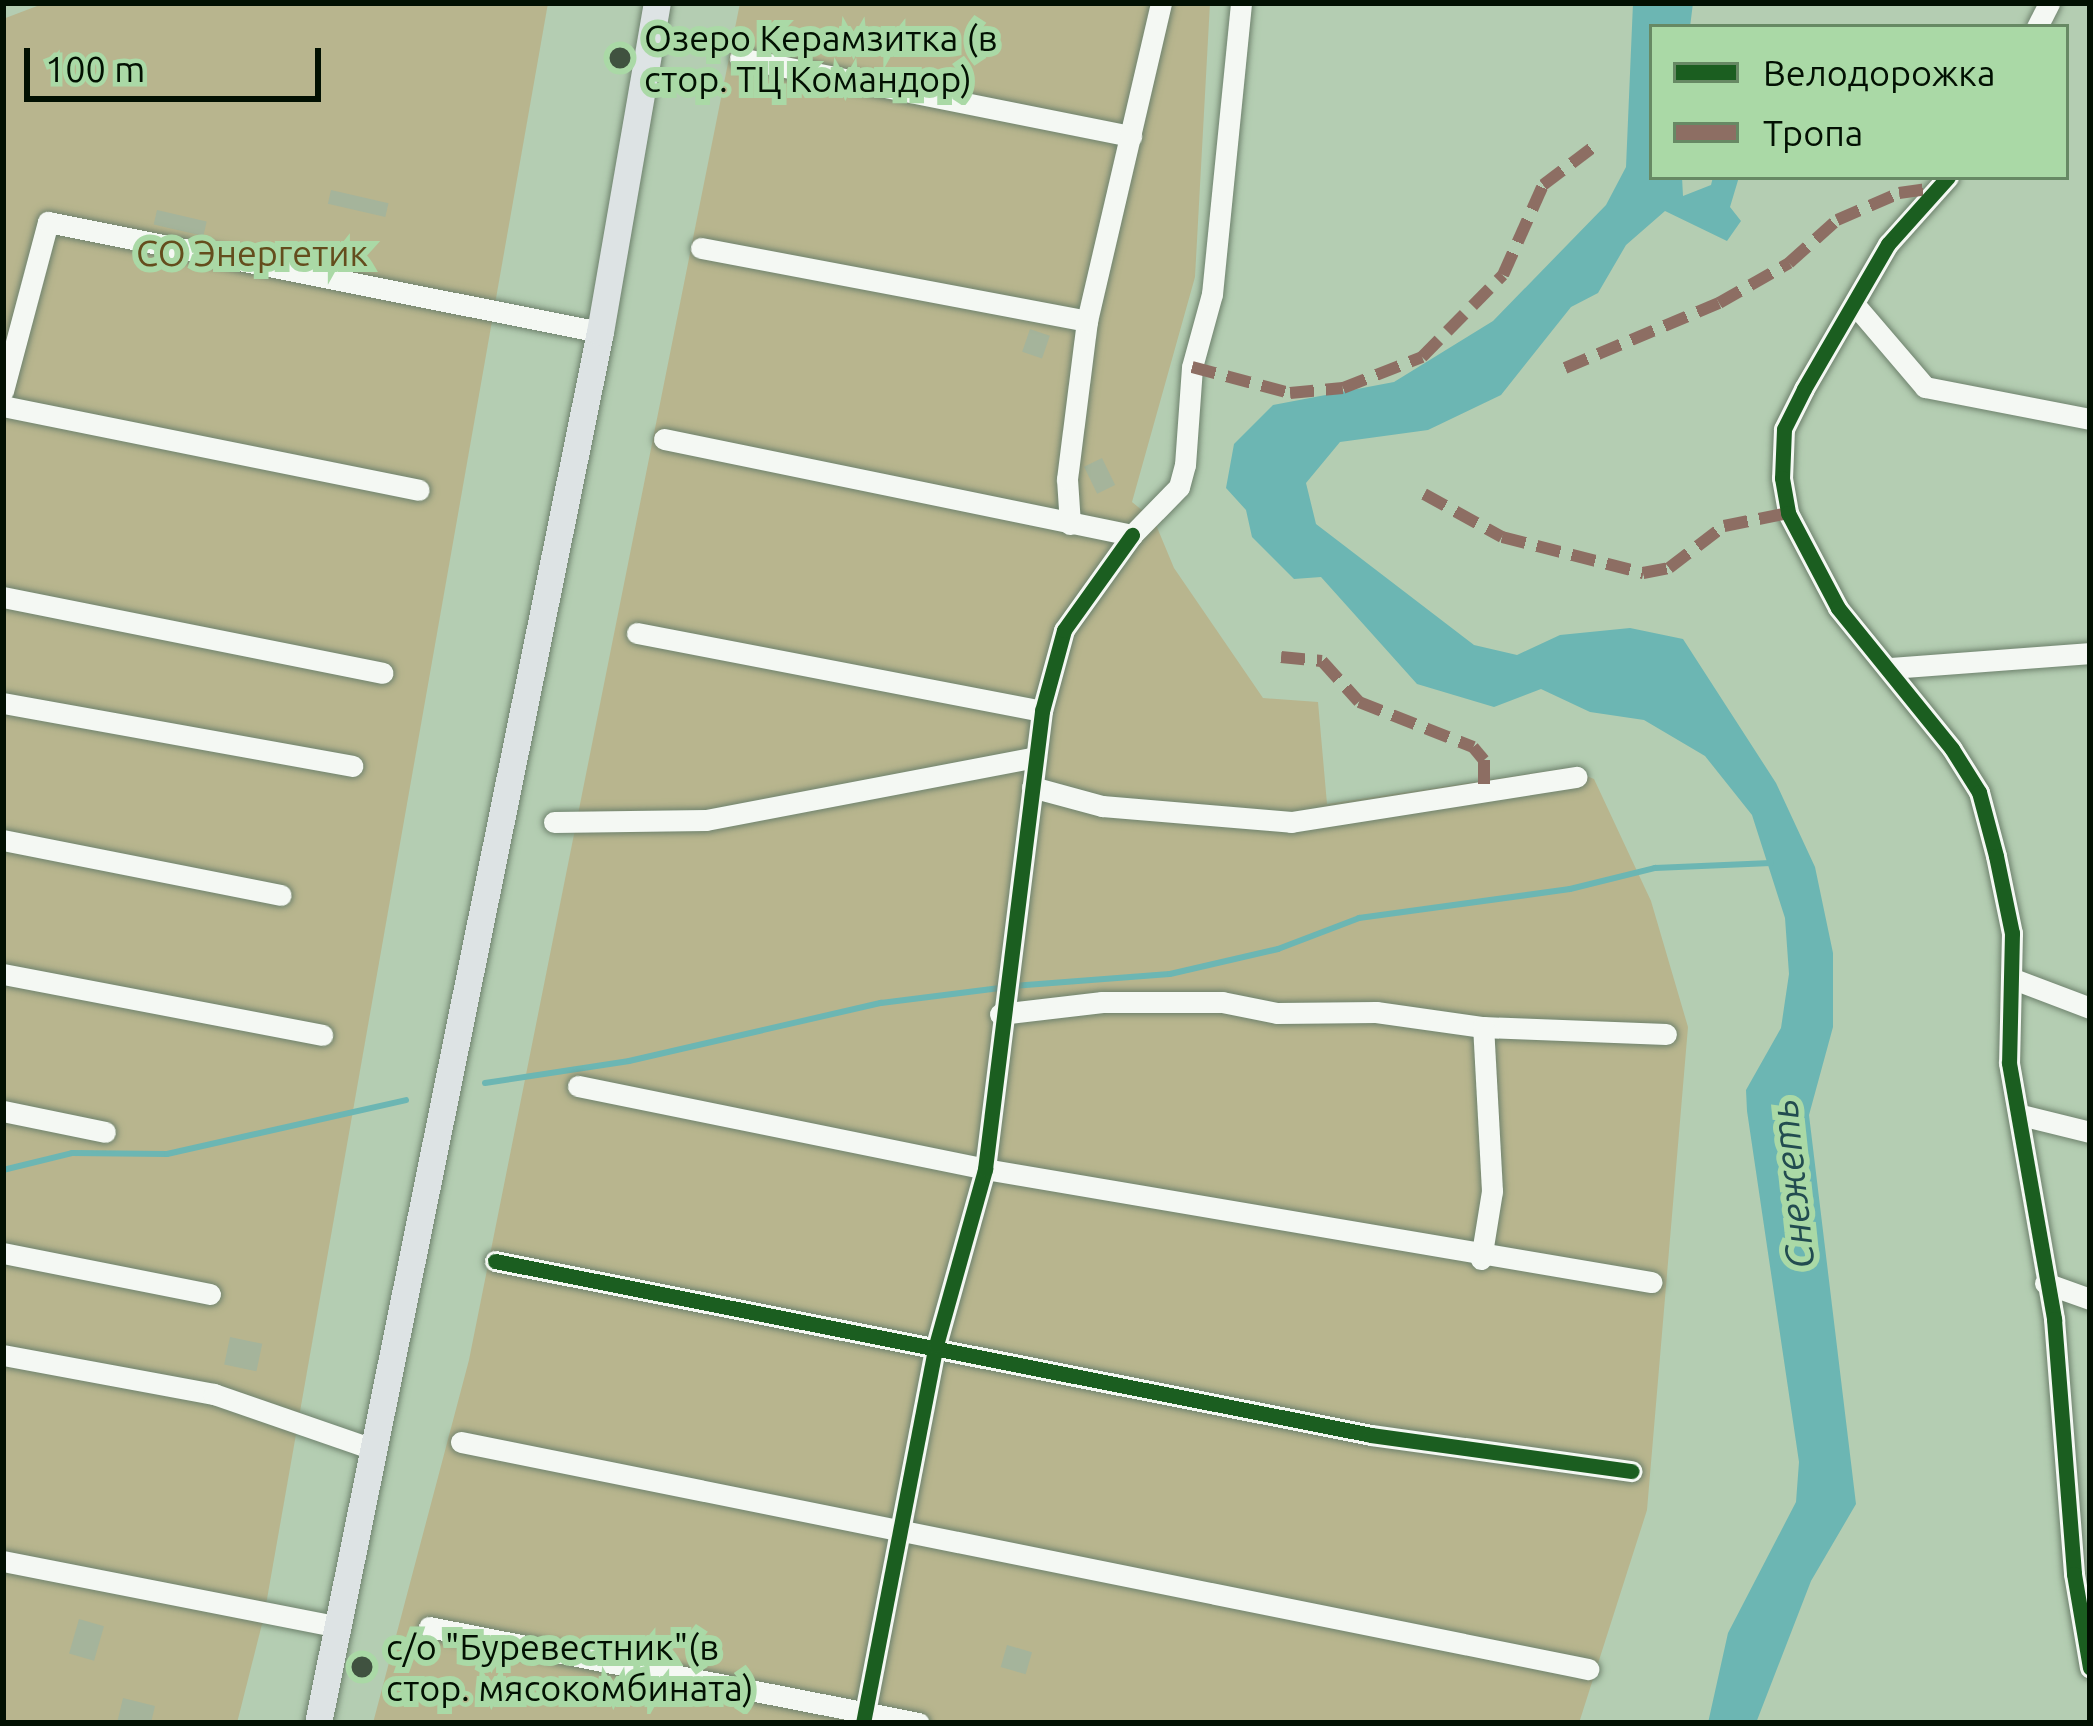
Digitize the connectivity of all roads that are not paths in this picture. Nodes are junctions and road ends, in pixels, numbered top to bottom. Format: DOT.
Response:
graph roads {
  1 [pos="657,3"];
  2 [pos="1161,3"];
  3 [pos="1241,3"];
  4 [pos="740,58"];
  5 [pos="1132,136"];
  6 [pos="1945,180"];
  7 [pos="701,248"];
  8 [pos="1855,305"];
  9 [pos="1088,321"];
  10 [pos="599,332"];
  11 [pos="3,391"];
  12 [pos="3,406"];
  13 [pos="2090,419"];
  14 [pos="664,439"];
  15 [pos="419,490"];
  16 [pos="1070,524"];
  17 [pos="1132,535"];
  18 [pos="3,597"];
  19 [pos="637,633"];
  20 [pos="2090,653"];
  21 [pos="1891,668"];
  22 [pos="382,673"];
  23 [pos="3,703"];
  24 [pos="1042,711"];
  25 [pos="1036,757"];
  26 [pos="352,766"];
  27 [pos="1576,777"];
  28 [pos="1032,788"];
  29 [pos="554,822"];
  30 [pos="3,840"];
  31 [pos="281,896"];
  32 [pos="3,974"];
  33 [pos="2011,978"];
  34 [pos="2090,1008"];
  35 [pos="1000,1014"];
  36 [pos="1483,1027"];
  37 [pos="1666,1034"];
  38 [pos="322,1035"];
  39 [pos="578,1086"];
  40 [pos="3,1111"];
  41 [pos="2020,1115"];
  42 [pos="105,1132"];
  43 [pos="2090,1132"];
  44 [pos="985,1169"];
  45 [pos="3,1253"];
  46 [pos="1481,1259"];
  47 [pos="495,1261"];
  48 [pos="1651,1282"];
  49 [pos="2045,1282"];
  50 [pos="210,1294"];
  51 [pos="2090,1299"];
  52 [pos="936,1345"];
  53 [pos="3,1355"];
  54 [pos="461,1442"];
  55 [pos="376,1450"];
  56 [pos="2063,1461"];
  57 [pos="2090,1468"];
  58 [pos="1632,1471"];
  59 [pos="902,1526"];
  60 [pos="3,1561"];
  61 [pos="338,1627"];
  62 [pos="429,1627"];
  63 [pos="2090,1667"];
  64 [pos="1588,1669"];
  65 [pos="864,1718"];
  66 [pos="318,1723"];
  67 [pos="920,1723"];
  1 -- 10 [label="main road"];
  2 -- 5 [label="street"];
  3 -- 17 [label="street"];
  4 -- 5 [label="street"];
  5 -- 9 [label="street"];
  6 -- 8 [label="street"];
  7 -- 9 [label="street"];
  8 -- 13 [label="street"];
  8 -- 21 [label="street"];
  9 -- 16 [label="street"];
  10 -- 11 [label="street"];
  10 -- 55 [label="main road"];
  12 -- 15 [label="street"];
  14 -- 16 [label="street"];
  16 -- 17 [label="street"];
  17 -- 24 [label="street"];
  18 -- 22 [label="street"];
  19 -- 24 [label="street"];
  20 -- 21 [label="street"];
  21 -- 33 [label="street"];
  23 -- 26 [label="street"];
  24 -- 25 [label="street"];
  25 -- 28 [label="street"];
  25 -- 29 [label="street"];
  27 -- 28 [label="street"];
  28 -- 35 [label="street"];
  30 -- 31 [label="street"];
  32 -- 38 [label="street"];
  33 -- 34 [label="street"];
  33 -- 41 [label="street"];
  35 -- 36 [label="street"];
  35 -- 44 [label="street"];
  36 -- 37 [label="street"];
  36 -- 46 [label="street"];
  39 -- 44 [label="street"];
  40 -- 42 [label="street"];
  41 -- 43 [label="street"];
  41 -- 49 [label="street"];
  44 -- 46 [label="street"];
  44 -- 52 [label="street"];
  45 -- 50 [label="street"];
  46 -- 48 [label="street"];
  47 -- 52 [label="street"];
  49 -- 51 [label="street"];
  49 -- 56 [label="street"];
  52 -- 58 [label="street"];
  52 -- 59 [label="street"];
  53 -- 55 [label="street"];
  54 -- 59 [label="street"];
  55 -- 61 [label="main road"];
  56 -- 57 [label="street"];
  56 -- 63 [label="street"];
  59 -- 64 [label="street"];
  59 -- 65 [label="street"];
  60 -- 61 [label="street"];
  61 -- 66 [label="main road"];
  62 -- 65 [label="street"];
  65 -- 67 [label="street"];
}
